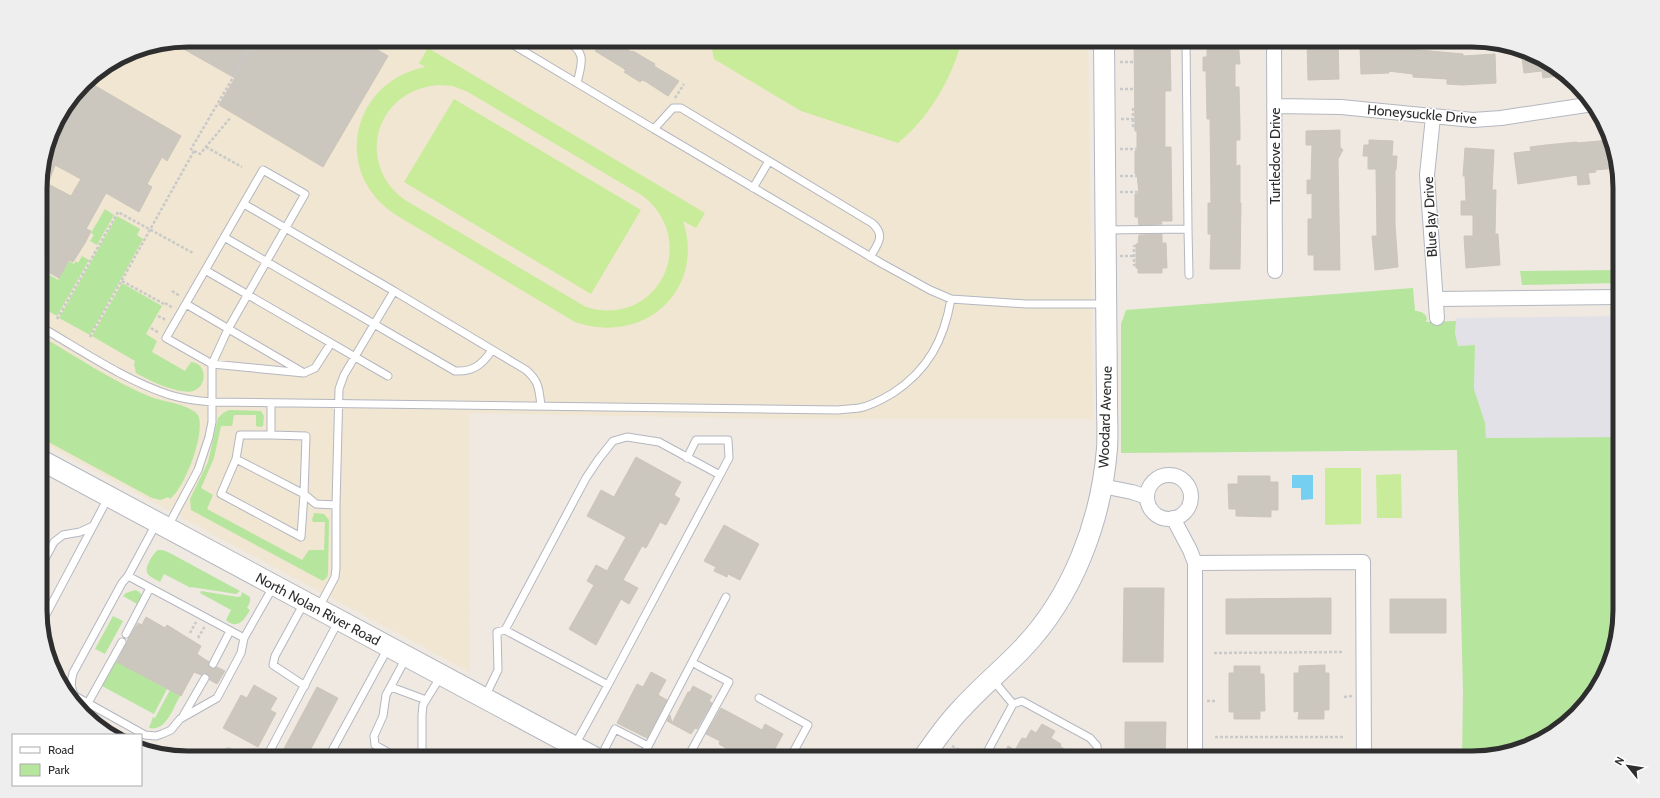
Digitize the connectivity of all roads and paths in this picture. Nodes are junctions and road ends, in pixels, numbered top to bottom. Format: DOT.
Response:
graph roads {
  1 [pos="251,47"];
  2 [pos="517,47"];
  3 [pos="576,47"];
  4 [pos="1104,47"];
  5 [pos="1186,47"];
  6 [pos="1274,47"];
  7 [pos="577,83"];
  8 [pos="684,84"];
  9 [pos="674,100"];
  10 [pos="1586,105"];
  11 [pos="1274,106"];
  12 [pos="1135,109"];
  13 [pos="231,117"];
  14 [pos="1433,117"];
  15 [pos="1105,119"];
  16 [pos="1133,119"];
  17 [pos="1135,128"];
  18 [pos="654,129"];
  19 [pos="206,147"];
  20 [pos="194,151"];
  21 [pos="769,161"];
  22 [pos="242,167"];
  23 [pos="753,188"];
  24 [pos="244,204"];
  25 [pos="286,228"];
  26 [pos="150,229"];
  27 [pos="1188,229"];
  28 [pos="1106,230"];
  29 [pos="224,237"];
  30 [pos="1136,246"];
  31 [pos="193,253"];
  32 [pos="870,257"];
  33 [pos="267,261"];
  34 [pos="1136,265"];
  35 [pos="205,270"];
  36 [pos="1275,271"];
  37 [pos="1189,275"];
  38 [pos="122,281"];
  39 [pos="394,291"];
  40 [pos="248,295"];
  41 [pos="1613,297"];
  42 [pos="951,299"];
  43 [pos="1436,299"];
  44 [pos="164,304"];
  45 [pos="186,304"];
  46 [pos="1106,304"];
  47 [pos="57,318"];
  48 [pos="1437,318"];
  49 [pos="374,325"];
  50 [pos="228,329"];
  51 [pos="47,330"];
  52 [pos="90,337"];
  53 [pos="331,343"];
  54 [pos="492,350"];
  55 [pos="355,358"];
  56 [pos="212,364"];
  57 [pos="304,373"];
  58 [pos="388,376"];
  59 [pos="212,402"];
  60 [pos="271,404"];
  61 [pos="339,404"];
  62 [pos="541,406"];
  63 [pos="271,435"];
  64 [pos="687,458"];
  65 [pos="236,459"];
  66 [pos="47,463"];
  67 [pos="720,475"];
  68 [pos="1102,486"];
  69 [pos="304,494"];
  70 [pos="108,496"];
  71 [pos="1147,497"];
  72 [pos="336,505"];
  73 [pos="1173,518"];
  74 [pos="162,525"];
  75 [pos="93,526"];
  76 [pos="47,555"];
  77 [pos="1195,563"];
  78 [pos="128,576"];
  79 [pos="274,585"];
  80 [pos="150,588"];
  81 [pos="726,597"];
  82 [pos="312,605"];
  83 [pos="47,613"];
  84 [pos="340,620"];
  85 [pos="505,630"];
  86 [pos="230,631"];
  87 [pos="126,634"];
  88 [pos="244,638"];
  89 [pos="122,642"];
  90 [pos="389,646"];
  91 [pos="1344,652"];
  92 [pos="1214,653"];
  93 [pos="407,656"];
  94 [pos="213,664"];
  95 [pos="697,665"];
  96 [pos="442,675"];
  97 [pos="205,678"];
  98 [pos="992,678"];
  99 [pos="608,685"];
  100 [pos="304,686"];
  101 [pos="391,687"];
  102 [pos="71,688"];
  103 [pos="77,697"];
  104 [pos="485,698"];
  105 [pos="759,698"];
  106 [pos="426,700"];
  107 [pos="88,703"];
  108 [pos="1013,704"];
  109 [pos="180,719"];
  110 [pos="1344,736"];
  111 [pos="1215,737"];
  112 [pos="574,746"];
  113 [pos="648,746"];
  114 [pos="952,746"];
  115 [pos="270,751"];
  116 [pos="332,751"];
  117 [pos="386,751"];
  118 [pos="422,751"];
  119 [pos="583,751"];
  120 [pos="604,751"];
  121 [pos="646,751"];
  122 [pos="693,751"];
  123 [pos="794,751"];
  124 [pos="928,751"];
  125 [pos="961,751"];
  126 [pos="988,751"];
  127 [pos="1097,751"];
  128 [pos="1195,751"];
  129 [pos="1364,751"];
  1 -- 20 [label="path"];
  2 -- 7 [label="lane"];
  3 -- 7 [label="lane"];
  4 -- 15 [label="street, Woodard Avenue"];
  5 -- 27 [label="lane"];
  6 -- 11 [label="street, Turtledove Drive"];
  7 -- 18 [label="lane"];
  8 -- 9 [label="path"];
  10 -- 14 [label="street, Honeysuckle Drive"];
  11 -- 14 [label="street, Honeysuckle Drive"];
  11 -- 36 [label="street, Turtledove Drive"];
  12 -- 16 [label="path"];
  13 -- 19 [label="path"];
  14 -- 43 [label="street, Blue Jay Drive"];
  15 -- 16 [label="path"];
  15 -- 28 [label="street, Woodard Avenue"];
  16 -- 17 [label="path"];
  18 -- 21 [label="lane"];
  18 -- 23 [label="lane"];
  19 -- 20 [label="path"];
  19 -- 22 [label="path"];
  20 -- 26 [label="path"];
  21 -- 23 [label="lane"];
  21 -- 32 [label="lane"];
  23 -- 32 [label="lane"];
  24 -- 25 [label="lane"];
  24 -- 25 [label="lane"];
  24 -- 29 [label="lane"];
  25 -- 33 [label="lane"];
  25 -- 39 [label="lane"];
  26 -- 31 [label="path"];
  26 -- 38 [label="path"];
  26 -- 47 [label="path"];
  27 -- 28 [label="lane"];
  27 -- 37 [label="lane"];
  28 -- 46 [label="street, Woodard Avenue"];
  29 -- 33 [label="lane"];
  29 -- 35 [label="lane"];
  30 -- 34 [label="path"];
  32 -- 42 [label="lane"];
  33 -- 40 [label="lane"];
  33 -- 49 [label="lane"];
  35 -- 40 [label="lane"];
  35 -- 45 [label="lane"];
  38 -- 44 [label="path"];
  38 -- 52 [label="path"];
  39 -- 49 [label="lane"];
  39 -- 54 [label="lane"];
  40 -- 50 [label="lane"];
  40 -- 53 [label="lane"];
  41 -- 43 [label="street"];
  42 -- 46 [label="lane"];
  42 -- 62 [label="lane"];
  43 -- 48 [label="street, Blue Jay Drive"];
  45 -- 50 [label="lane"];
  45 -- 56 [label="lane"];
  46 -- 68 [label="street, Woodard Avenue"];
  49 -- 54 [label="lane"];
  49 -- 55 [label="lane"];
  50 -- 56 [label="lane"];
  50 -- 57 [label="lane"];
  51 -- 59 [label="lane"];
  53 -- 55 [label="lane"];
  53 -- 57 [label="lane"];
  54 -- 62 [label="lane"];
  55 -- 58 [label="lane"];
  55 -- 61 [label="lane"];
  56 -- 57 [label="lane"];
  56 -- 59 [label="lane"];
  59 -- 60 [label="lane"];
  59 -- 74 [label="lane"];
  60 -- 61 [label="lane"];
  60 -- 63 [label="lane"];
  61 -- 62 [label="lane"];
  61 -- 72 [label="lane"];
  63 -- 65 [label="lane"];
  63 -- 69 [label="lane"];
  64 -- 67 [label="lane"];
  64 -- 67 [label="lane"];
  64 -- 85 [label="lane"];
  65 -- 69 [label="lane"];
  65 -- 69 [label="lane"];
  66 -- 70 [label="street, North Nolan River Road"];
  67 -- 99 [label="lane"];
  68 -- 71 [label="street"];
  68 -- 98 [label="street, Woodard Avenue"];
  69 -- 72 [label="lane"];
  70 -- 74 [label="street, North Nolan River Road"];
  70 -- 75 [label="lane"];
  71 -- 73 [label="street"];
  71 -- 73 [label="street"];
  72 -- 82 [label="lane"];
  73 -- 77 [label="street"];
  74 -- 78 [label="lane"];
  74 -- 79 [label="street, North Nolan River Road"];
  75 -- 76 [label="lane"];
  75 -- 83 [label="lane"];
  77 -- 128 [label="street"];
  77 -- 129 [label="street"];
  78 -- 80 [label="lane"];
  78 -- 102 [label="lane"];
  79 -- 82 [label="street, North Nolan River Road"];
  79 -- 88 [label="lane"];
  80 -- 86 [label="lane"];
  80 -- 87 [label="lane"];
  81 -- 113 [label="lane"];
  82 -- 84 [label="street, North Nolan River Road"];
  82 -- 100 [label="lane"];
  84 -- 90 [label="street, North Nolan River Road"];
  84 -- 100 [label="lane"];
  85 -- 99 [label="lane"];
  85 -- 104 [label="lane"];
  86 -- 88 [label="lane"];
  86 -- 94 [label="lane"];
  88 -- 109 [label="lane"];
  89 -- 107 [label="lane"];
  90 -- 93 [label="street, North Nolan River Road"];
  90 -- 116 [label="lane"];
  91 -- 92 [label="path"];
  93 -- 96 [label="street, North Nolan River Road"];
  93 -- 101 [label="lane"];
  95 -- 122 [label="lane"];
  96 -- 104 [label="street, North Nolan River Road"];
  96 -- 106 [label="lane"];
  97 -- 109 [label="lane"];
  98 -- 108 [label="lane"];
  98 -- 124 [label="street, Woodard Avenue"];
  99 -- 112 [label="lane"];
  100 -- 115 [label="lane"];
  101 -- 106 [label="lane"];
  101 -- 117 [label="lane"];
  103 -- 107 [label="lane"];
  104 -- 112 [label="street, North Nolan River Road"];
  105 -- 123 [label="lane"];
  106 -- 118 [label="lane"];
  107 -- 109 [label="lane"];
  108 -- 126 [label="lane"];
  108 -- 127 [label="lane"];
  110 -- 111 [label="path"];
  112 -- 119 [label="street, North Nolan River Road"];
  113 -- 120 [label="lane"];
  113 -- 121 [label="lane"];
  114 -- 125 [label="path"];
}
